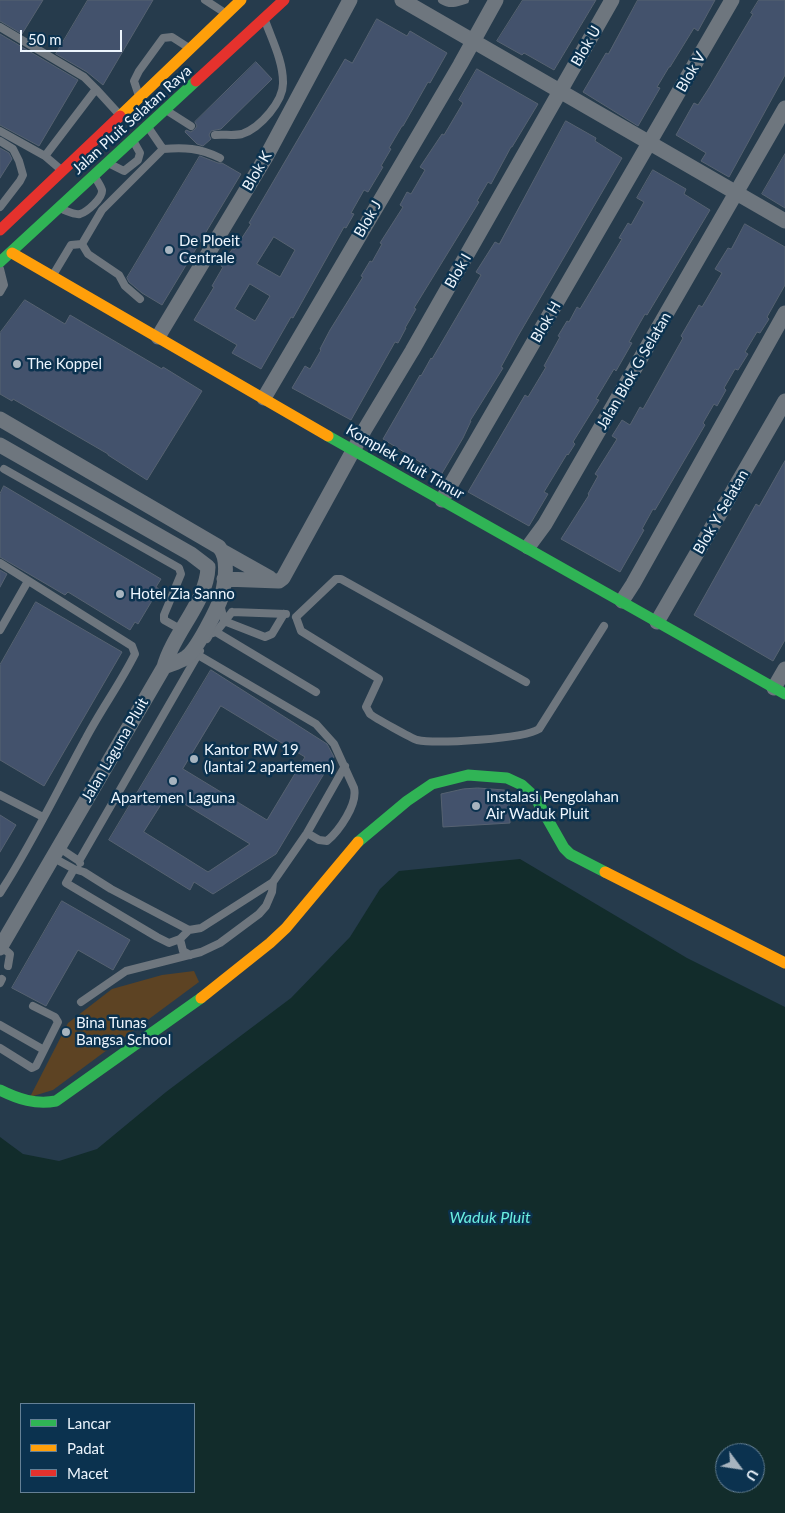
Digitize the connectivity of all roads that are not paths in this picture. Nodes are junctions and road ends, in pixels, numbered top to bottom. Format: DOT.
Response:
graph roads {
  1 [pos="205,0"];
  2 [pos="241,0"];
  3 [pos="284,0"];
  4 [pos="350,0"];
  5 [pos="402,0"];
  6 [pos="442,0"];
  7 [pos="465,0"];
  8 [pos="496,0"];
  9 [pos="612,0"];
  10 [pos="732,0"];
  11 [pos="226,13"];
  12 [pos="264,19"];
  13 [pos="0,27"];
  14 [pos="473,41"];
  15 [pos="190,50"];
  16 [pos="96,89"];
  17 [pos="560,91"];
  18 [pos="141,97"];
  19 [pos="785,108"];
  20 [pos="166,110"];
  21 [pos="120,115"];
  22 [pos="191,126"];
  23 [pos="147,127"];
  24 [pos="0,131"];
  25 [pos="215,135"];
  26 [pos="133,140"];
  27 [pos="0,141"];
  28 [pos="650,143"];
  29 [pos="163,149"];
  30 [pos="45,156"];
  31 [pos="220,158"];
  32 [pos="108,162"];
  33 [pos="63,171"];
  34 [pos="94,175"];
  35 [pos="55,188"];
  36 [pos="736,193"];
  37 [pos="0,207"];
  38 [pos="59,208"];
  39 [pos="785,221"];
  40 [pos="0,230"];
  41 [pos="82,244"];
  42 [pos="12,252"];
  43 [pos="0,262"];
  44 [pos="0,269"];
  45 [pos="53,276"];
  46 [pos="0,292"];
  47 [pos="140,299"];
  48 [pos="785,313"];
  49 [pos="158,337"];
  50 [pos="264,398"];
  51 [pos="785,401"];
  52 [pos="0,419"];
  53 [pos="43,444"];
  54 [pos="0,445"];
  55 [pos="353,450"];
  56 [pos="31,463"];
  57 [pos="4,468"];
  58 [pos="442,500"];
  59 [pos="528,547"];
  60 [pos="222,551"];
  61 [pos="0,563"];
  62 [pos="224,579"];
  63 [pos="273,580"];
  64 [pos="28,581"];
  65 [pos="221,598"];
  66 [pos="622,601"];
  67 [pos="232,612"];
  68 [pos="284,614"];
  69 [pos="296,616"];
  70 [pos="224,622"];
  71 [pos="657,622"];
  72 [pos="604,626"];
  73 [pos="0,630"];
  74 [pos="182,630"];
  75 [pos="216,632"];
  76 [pos="198,655"];
  77 [pos="164,667"];
  78 [pos="785,669"];
  79 [pos="526,682"];
  80 [pos="779,691"];
  81 [pos="316,692"];
  82 [pos="345,766"];
  83 [pos="0,795"];
  84 [pos="43,817"];
  85 [pos="307,833"];
  86 [pos="55,852"];
  87 [pos="79,861"];
  88 [pos="74,869"];
  89 [pos="84,872"];
  90 [pos="273,882"];
  91 [pos="0,893"];
  92 [pos="189,930"];
  93 [pos="180,939"];
  94 [pos="169,943"];
  95 [pos="0,947"];
  96 [pos="190,955"];
  97 [pos="166,960"];
  98 [pos="785,963"];
  99 [pos="8,966"];
  100 [pos="81,1002"];
  101 [pos="33,1006"];
  102 [pos="0,1025"];
  103 [pos="0,1048"];
  104 [pos="44,1050"];
  105 [pos="0,1090"];
  1 -- 11 [label="lane"];
  2 -- 11 [label="main road, Jalan Pluit Selatan Raya"];
  3 -- 12 [label="main road, Jalan Pluit Selatan Raya"];
  4 -- 49 [label="street, Blok K"];
  5 -- 14 [label="street"];
  6 -- 7 [label="lane"];
  8 -- 14 [label="street, Blok J"];
  9 -- 17 [label="street, Blok U"];
  10 -- 28 [label="street, Blok V"];
  11 -- 15 [label="main road, Jalan Pluit Selatan Raya"];
  12 -- 20 [label="main road, Jalan Pluit Selatan Raya"];
  12 -- 25 [label="lane"];
  13 -- 16 [label="lane"];
  14 -- 17 [label="street"];
  14 -- 50 [label="street, Blok J"];
  15 -- 18 [label="main road, Jalan Pluit Selatan Raya"];
  15 -- 18 [label="lane"];
  16 -- 21 [label="lane"];
  16 -- 30 [label="lane"];
  17 -- 28 [label="street"];
  17 -- 55 [label="street, Blok I"];
  18 -- 21 [label="main road, Jalan Pluit Selatan Raya"];
  19 -- 36 [label="street, Jalan Blok G Selatan"];
  20 -- 22 [label="lane"];
  20 -- 23 [label="main road, Jalan Pluit Selatan Raya"];
  21 -- 33 [label="main road, Jalan Pluit Selatan Raya"];
  23 -- 26 [label="main road, Jalan Pluit Selatan Raya"];
  23 -- 29 [label="lane"];
  24 -- 30 [label="lane"];
  26 -- 32 [label="main road, Jalan Pluit Selatan Raya"];
  26 -- 32 [label="lane"];
  27 -- 37 [label="lane"];
  28 -- 36 [label="street"];
  28 -- 58 [label="street, Blok H"];
  29 -- 31 [label="lane"];
  29 -- 41 [label="lane"];
  30 -- 33 [label="lane"];
  32 -- 34 [label="main road, Jalan Pluit Selatan Raya"];
  33 -- 35 [label="main road, Jalan Pluit Selatan Raya"];
  34 -- 35 [label="main road, Jalan Pluit Selatan Raya"];
  34 -- 38 [label="lane"];
  35 -- 38 [label="main road, Jalan Pluit Selatan Raya"];
  35 -- 40 [label="main road, Jalan Pluit Selatan Raya"];
  36 -- 39 [label="street"];
  36 -- 59 [label="street, Jalan Blok G Selatan"];
  38 -- 42 [label="main road, Jalan Pluit Selatan Raya"];
  41 -- 45 [label="lane"];
  41 -- 47 [label="lane"];
  42 -- 43 [label="main road, Jalan Pluit Selatan Raya"];
  42 -- 45 [label="main road, Komplek Pluit Timur"];
  44 -- 46 [label="lane"];
  45 -- 49 [label="main road, Komplek Pluit Timur"];
  48 -- 66 [label="street"];
  49 -- 50 [label="main road, Komplek Pluit Timur"];
  50 -- 55 [label="main road, Komplek Pluit Timur"];
  51 -- 71 [label="street, Blok Y Selatan"];
  52 -- 53 [label="street"];
  53 -- 56 [label="street"];
  53 -- 60 [label="street"];
  54 -- 56 [label="street"];
  55 -- 58 [label="main road, Komplek Pluit Timur"];
  55 -- 63 [label="street, Blok I"];
  56 -- 74 [label="street, Jalan Laguna Pluit"];
  57 -- 74 [label="lane"];
  58 -- 59 [label="main road, Komplek Pluit Timur"];
  59 -- 66 [label="main road, Komplek Pluit Timur"];
  60 -- 62 [label="street"];
  60 -- 63 [label="street"];
  61 -- 64 [label="lane"];
  62 -- 63 [label="street"];
  62 -- 65 [label="street"];
  64 -- 73 [label="lane"];
  64 -- 84 [label="lane"];
  65 -- 67 [label="lane"];
  65 -- 70 [label="lane"];
  65 -- 77 [label="street"];
  66 -- 71 [label="main road, Komplek Pluit Timur"];
  67 -- 68 [label="lane"];
  67 -- 70 [label="lane"];
  68 -- 69 [label="lane"];
  68 -- 70 [label="lane"];
  69 -- 72 [label="lane"];
  69 -- 79 [label="lane"];
  70 -- 75 [label="lane"];
  71 -- 80 [label="main road, Komplek Pluit Timur"];
  74 -- 77 [label="street, Jalan Laguna Pluit"];
  75 -- 76 [label="lane"];
  75 -- 81 [label="lane"];
  76 -- 82 [label="lane"];
  76 -- 87 [label="lane"];
  77 -- 86 [label="street, Jalan Laguna Pluit"];
  78 -- 80 [label="street"];
  82 -- 85 [label="lane"];
  82 -- 85 [label="lane"];
  83 -- 84 [label="lane"];
  84 -- 91 [label="lane"];
  85 -- 90 [label="lane"];
  86 -- 87 [label="lane"];
  86 -- 88 [label="lane"];
  86 -- 95 [label="street, Jalan Laguna Pluit"];
  87 -- 89 [label="lane"];
  88 -- 89 [label="lane"];
  88 -- 94 [label="lane"];
  89 -- 92 [label="lane"];
  90 -- 92 [label="lane"];
  90 -- 96 [label="lane"];
  92 -- 93 [label="lane"];
  93 -- 94 [label="lane"];
  93 -- 96 [label="lane"];
  94 -- 97 [label="lane"];
  95 -- 99 [label="lane"];
  96 -- 97 [label="lane"];
  97 -- 100 [label="lane"];
  98 -- 105 [label="main road"];
  101 -- 104 [label="lane"];
  102 -- 104 [label="lane"];
  103 -- 104 [label="lane"];
}
